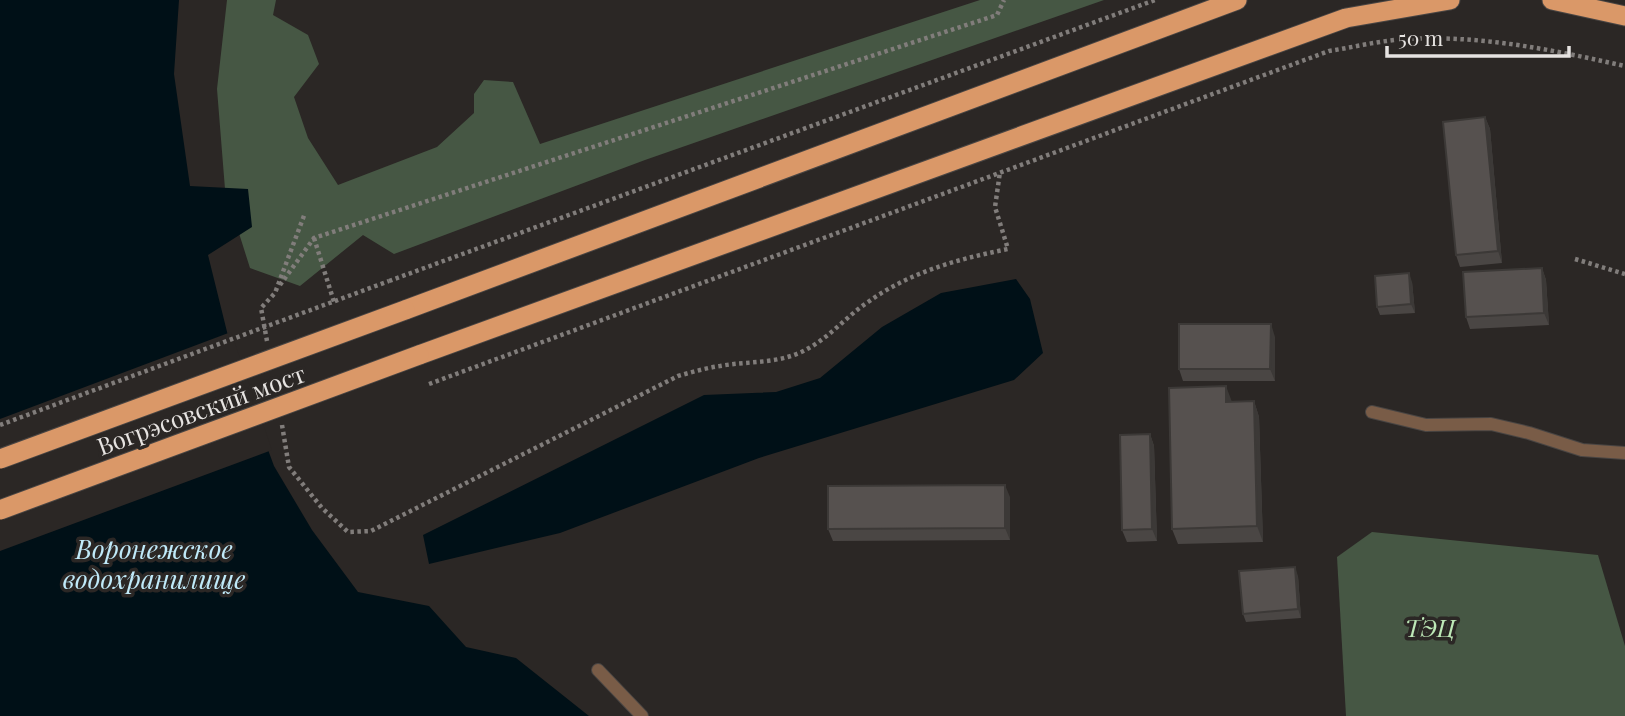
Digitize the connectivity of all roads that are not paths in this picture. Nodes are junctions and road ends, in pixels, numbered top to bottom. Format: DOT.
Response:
graph roads {
  1 [pos="1237,0"];
  2 [pos="1450,0"];
  3 [pos="1552,0"];
  4 [pos="1625,16"];
  5 [pos="1372,412"];
  6 [pos="1625,453"];
  7 [pos="0,459"];
  8 [pos="0,510"];
  9 [pos="598,670"];
  10 [pos="642,716"];
  1 -- 7 [label="highway, Вогрэсовский мост, bridge"];
  2 -- 8 [label="highway, Вогрэсовский мост, bridge"];
  3 -- 4 [label="highway"];
  5 -- 6 [label="lane"];
  9 -- 10 [label="lane"];
}
